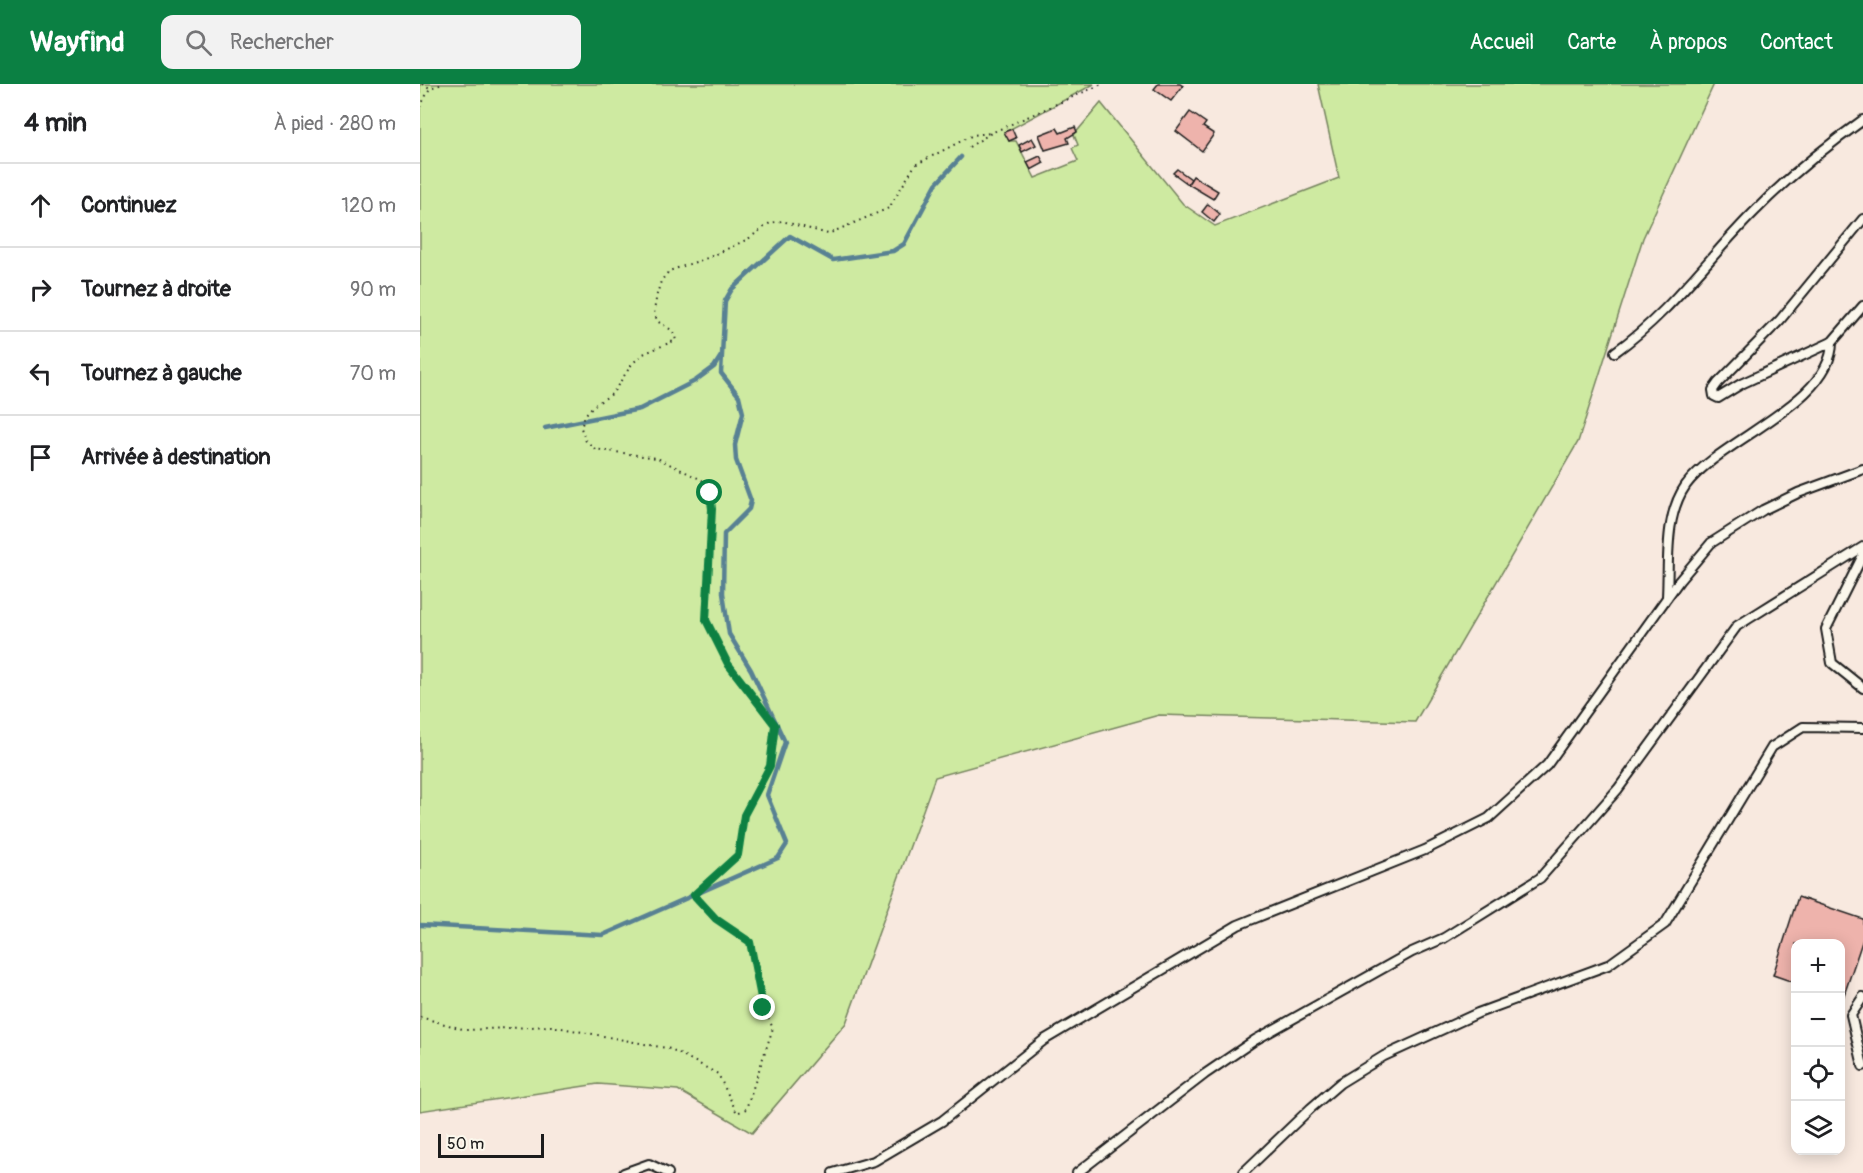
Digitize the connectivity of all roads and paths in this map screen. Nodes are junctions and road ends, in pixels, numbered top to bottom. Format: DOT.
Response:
graph roads {
  1 [pos="422,84"];
  2 [pos="443,84"];
  3 [pos="1102,84"];
  4 [pos="430,88"];
  5 [pos="420,107"];
  6 [pos="1863,120"];
  7 [pos="991,133"];
  8 [pos="969,147"];
  9 [pos="1863,219"];
  10 [pos="1863,306"];
  11 [pos="1832,342"];
  12 [pos="1615,352"];
  13 [pos="1863,469"];
  14 [pos="1863,547"];
  15 [pos="1863,555"];
  16 [pos="1667,598"];
  17 [pos="1863,688"];
  18 [pos="1863,728"];
  19 [pos="1863,997"];
  20 [pos="420,1017"];
  21 [pos="1863,1066"];
  22 [pos="1244,1172"];
  23 [pos="624,1173"];
  24 [pos="668,1173"];
  25 [pos="833,1173"];
  26 [pos="1077,1173"];
  1 -- 4 [label="path"];
  2 -- 4 [label="path"];
  3 -- 7 [label="path"];
  4 -- 5 [label="path"];
  6 -- 12 [label="lane"];
  7 -- 8 [label="path"];
  7 -- 20 [label="path"];
  9 -- 11 [label="lane"];
  10 -- 11 [label="lane"];
  11 -- 16 [label="lane"];
  13 -- 16 [label="lane"];
  14 -- 26 [label="lane"];
  15 -- 17 [label="lane"];
  16 -- 25 [label="lane"];
  18 -- 22 [label="lane"];
  19 -- 21 [label="lane"];
  23 -- 24 [label="lane"];
}
